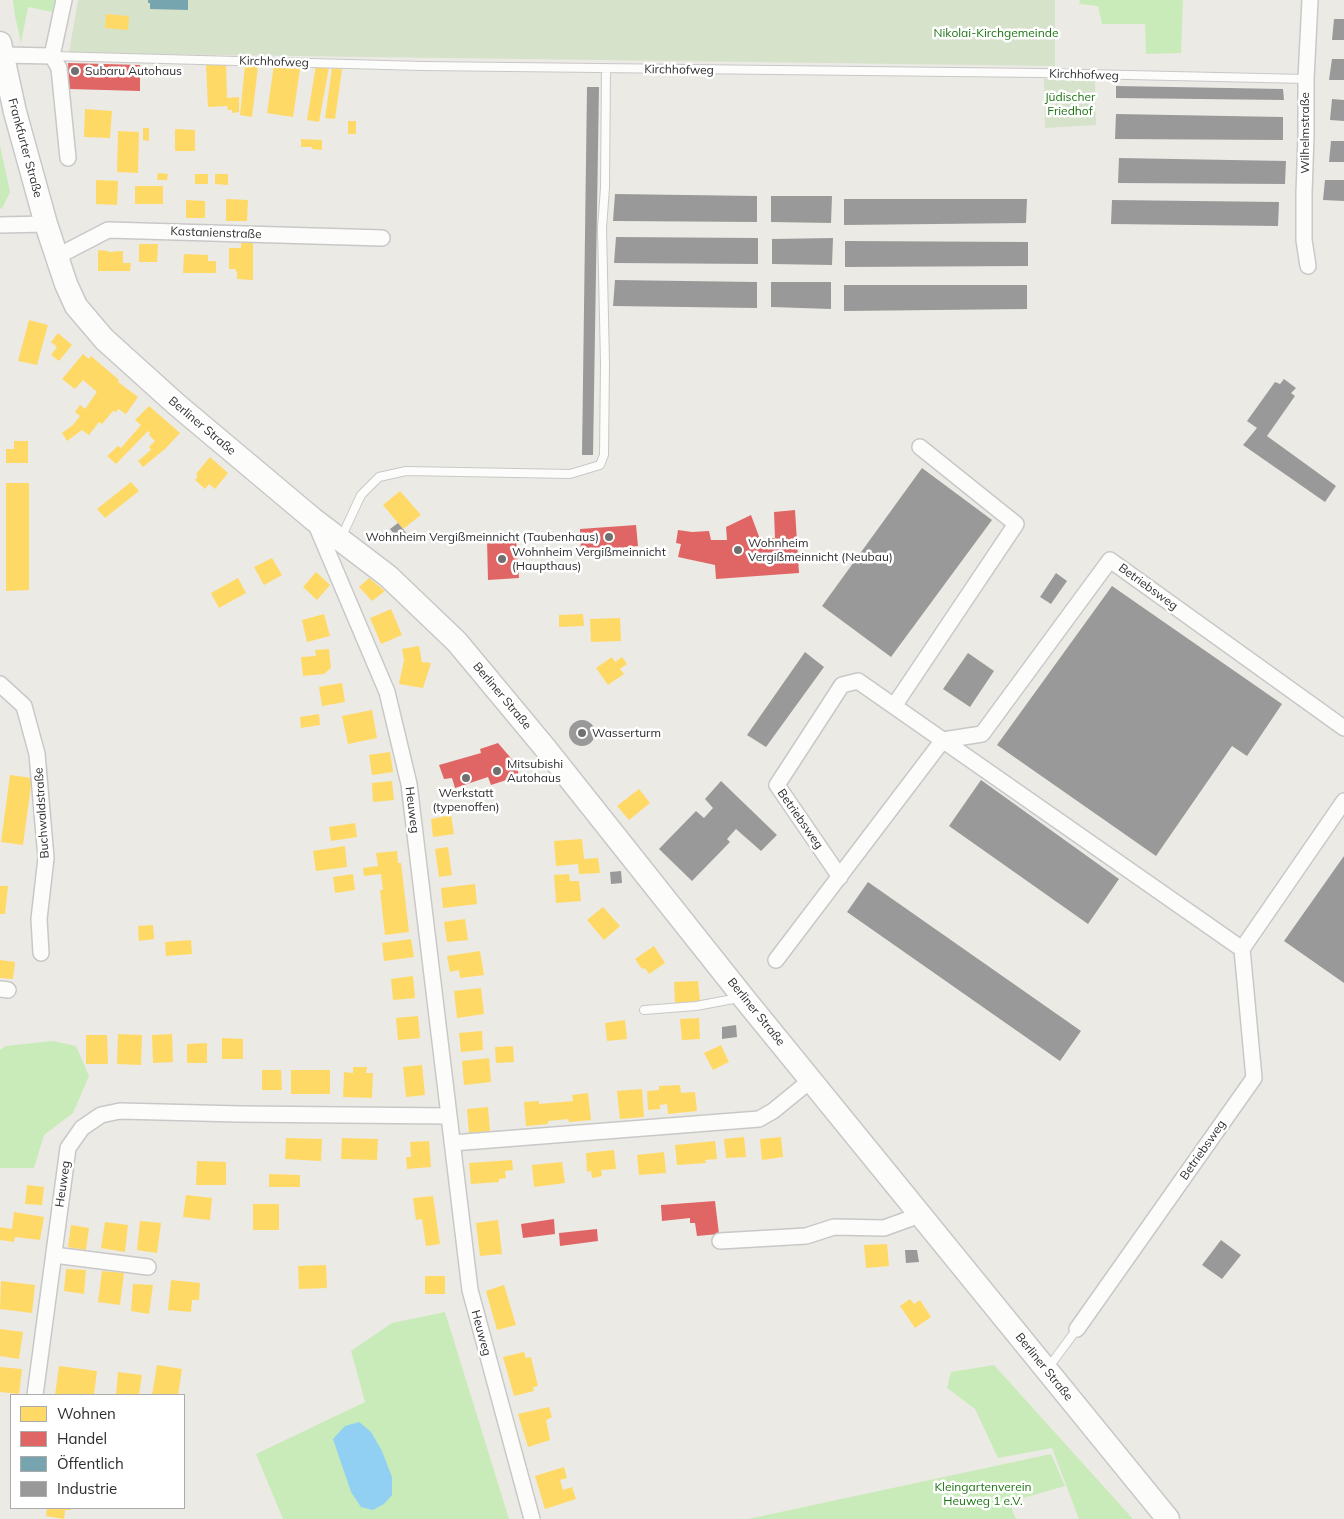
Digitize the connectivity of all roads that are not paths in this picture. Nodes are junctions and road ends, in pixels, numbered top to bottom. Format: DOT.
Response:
graph roads {
  1 [pos="64,0"];
  2 [pos="1310,0"];
  3 [pos="1,49"];
  4 [pos="52,56"];
  5 [pos="606,69"];
  6 [pos="1306,79"];
  7 [pos="68,158"];
  8 [pos="46,224"];
  9 [pos="0,226"];
  10 [pos="382,238"];
  11 [pos="56,257"];
  12 [pos="1308,266"];
  13 [pos="920,447"];
  14 [pos="313,519"];
  15 [pos="340,540"];
  16 [pos="0,684"];
  17 [pos="894,706"];
  18 [pos="1344,728"];
  19 [pos="943,740"];
  20 [pos="1344,800"];
  21 [pos="840,877"];
  22 [pos="1242,949"];
  23 [pos="41,953"];
  24 [pos="776,960"];
  25 [pos="743,997"];
  26 [pos="644,1010"];
  27 [pos="811,1080"];
  28 [pos="448,1116"];
  29 [pos="452,1143"];
  30 [pos="920,1215"];
  31 [pos="720,1241"];
  32 [pos="54,1255"];
  33 [pos="148,1267"];
  34 [pos="1076,1329"];
  35 [pos="1047,1370"];
  36 [pos="35,1394"];
  37 [pos="532,1519"];
  38 [pos="1168,1519"];
  1 -- 4 [label="street"];
  2 -- 6 [label="street, Wilhelmstraße"];
  3 -- 4 [label="street"];
  3 -- 8 [label="main road, Frankfurter Straße"];
  4 -- 5 [label="lane, Kirchhofweg"];
  4 -- 7 [label="street"];
  5 -- 6 [label="lane, Kirchhofweg"];
  5 -- 15 [label="lane"];
  6 -- 12 [label="street, Wilhelmstraße"];
  8 -- 9 [label="street"];
  8 -- 11 [label="main road, Berliner Straße"];
  10 -- 11 [label="street, Kastanienstraße"];
  11 -- 14 [label="main road, Berliner Straße"];
  13 -- 17 [label="street"];
  14 -- 15 [label="main road, Berliner Straße"];
  14 -- 28 [label="street, Heuweg"];
  15 -- 25 [label="main road, Berliner Straße"];
  16 -- 23 [label="street, Buchwaldstraße"];
  17 -- 19 [label="street, Betriebsweg"];
  17 -- 21 [label="street, Betriebsweg"];
  18 -- 19 [label="street, Betriebsweg"];
  19 -- 21 [label="street"];
  19 -- 22 [label="street, Betriebsweg"];
  20 -- 22 [label="street"];
  21 -- 24 [label="street"];
  22 -- 34 [label="street, Betriebsweg"];
  25 -- 26 [label="lane"];
  25 -- 27 [label="main road, Berliner Straße"];
  27 -- 29 [label="street"];
  27 -- 30 [label="main road, Berliner Straße"];
  28 -- 29 [label="street, Heuweg"];
  28 -- 32 [label="street, Heuweg"];
  29 -- 37 [label="street, Heuweg"];
  30 -- 31 [label="street"];
  30 -- 35 [label="main road, Berliner Straße"];
  32 -- 33 [label="street"];
  32 -- 36 [label="street, Heuweg"];
  34 -- 35 [label="lane"];
  35 -- 38 [label="main road, Berliner Straße"];
}
